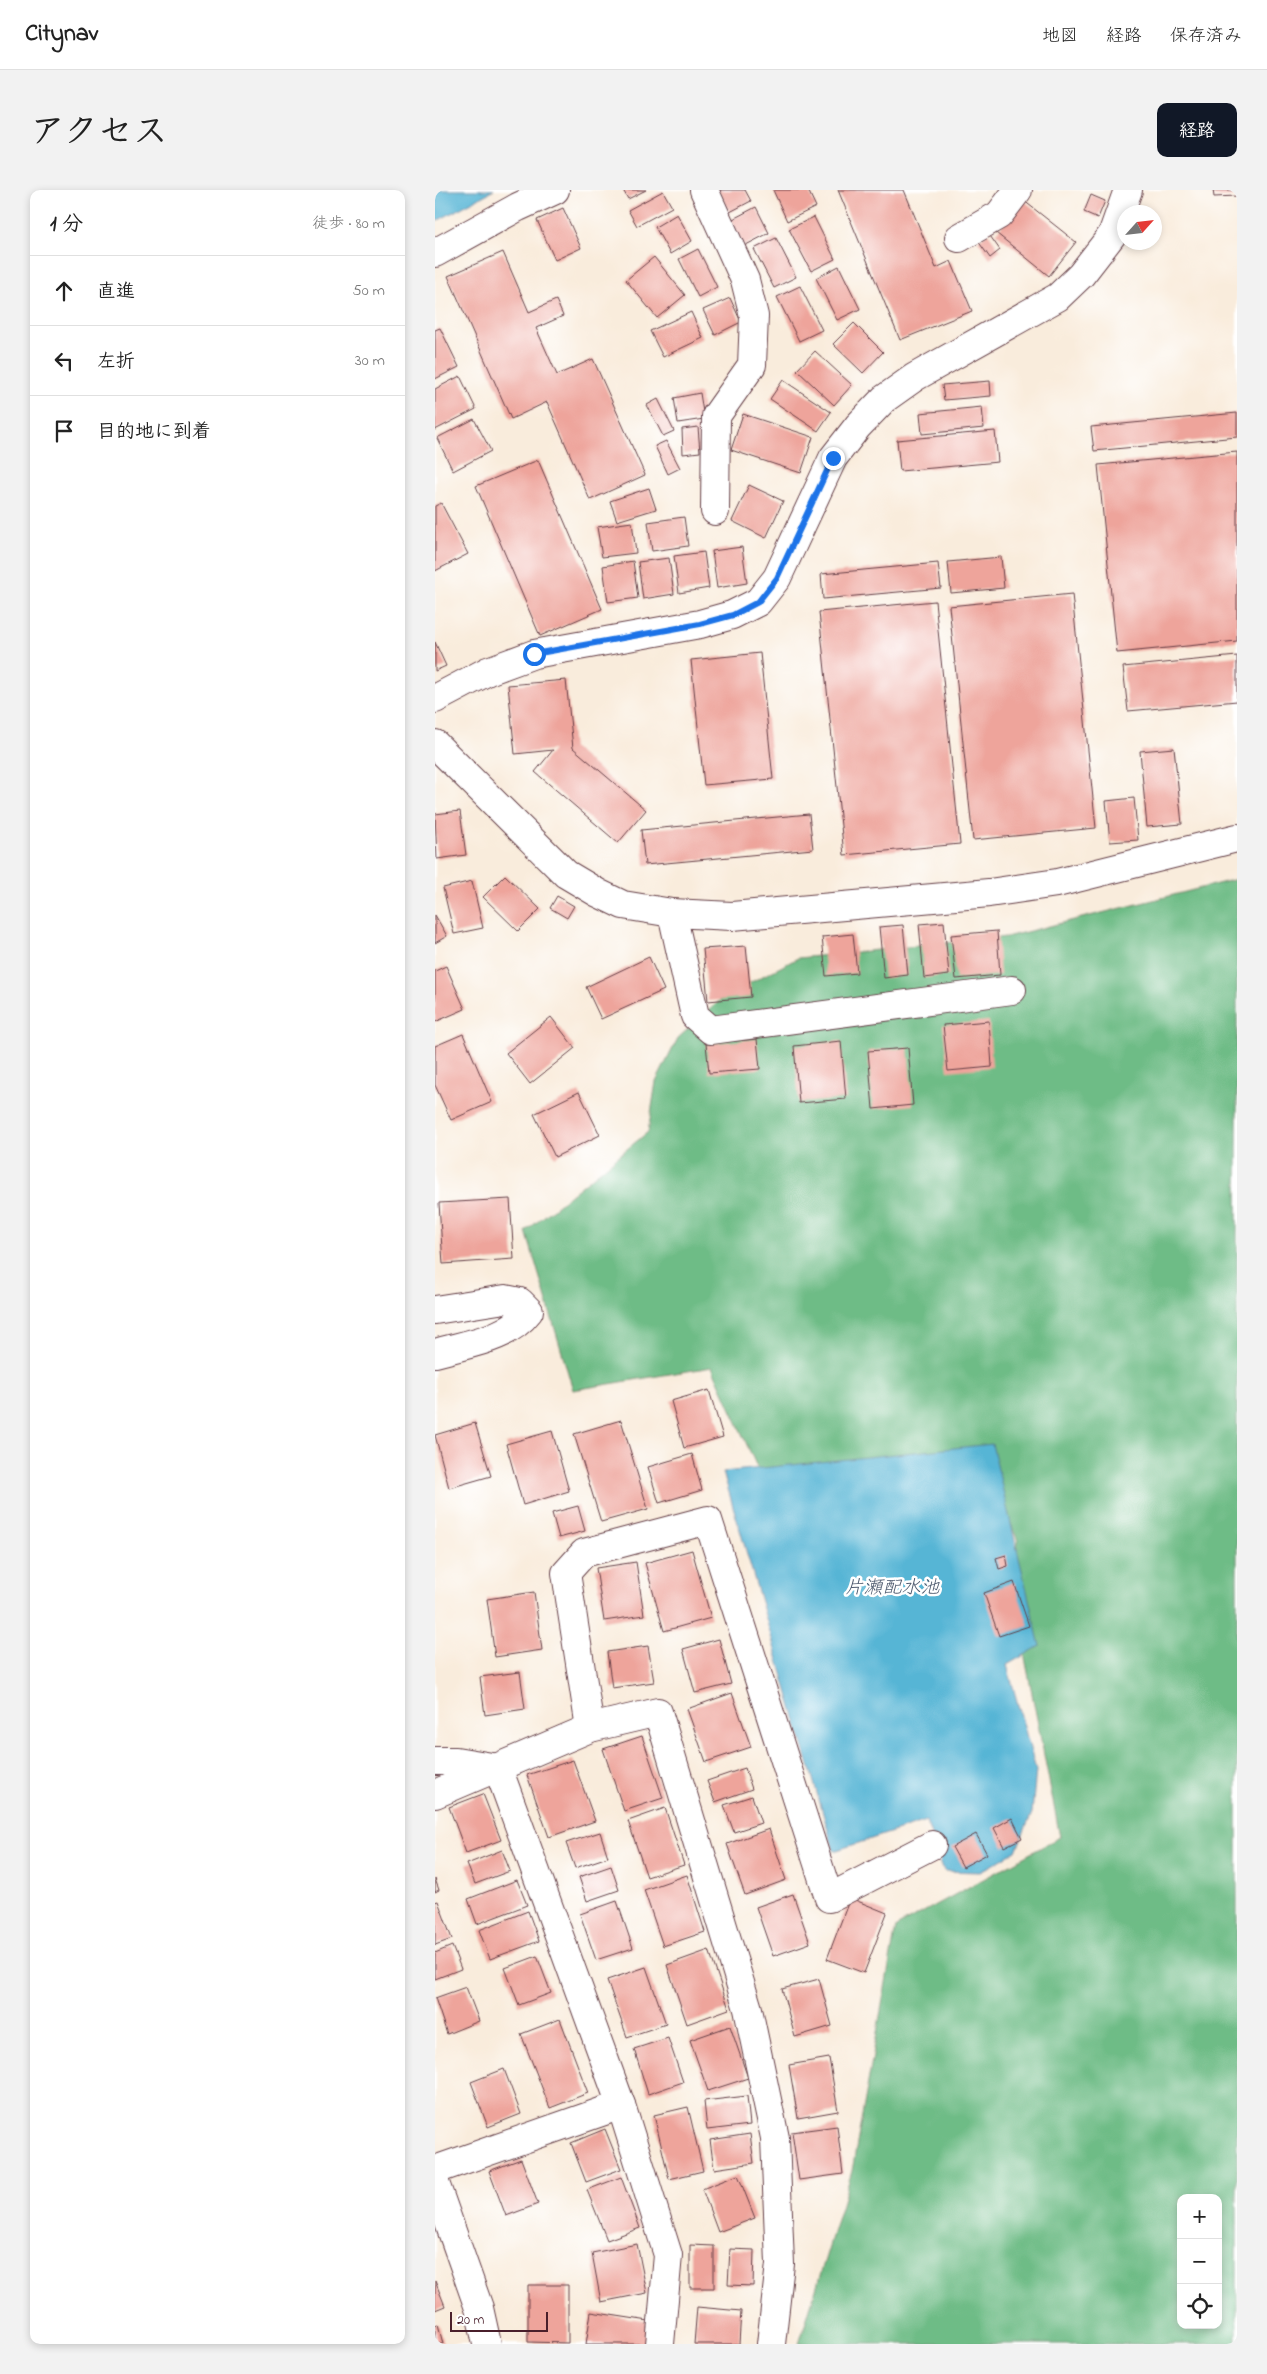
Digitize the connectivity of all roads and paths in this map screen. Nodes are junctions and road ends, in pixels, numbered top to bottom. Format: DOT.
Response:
graph roads {
  1 [pos="555,190"];
  2 [pos="704,190"];
  3 [pos="1018,190"];
  4 [pos="1129,190"];
  5 [pos="959,238"];
  6 [pos="435,252"];
  7 [pos="715,511"];
  8 [pos="435,699"];
  9 [pos="435,744"];
  10 [pos="1237,838"];
  11 [pos="672,913"];
  12 [pos="1012,990"];
  13 [pos="435,1310"];
  14 [pos="435,1353"];
  15 [pos="590,1728"];
  16 [pos="435,1761"];
  17 [pos="498,1768"];
  18 [pos="435,1794"];
  19 [pos="932,1845"];
  20 [pos="621,2105"];
  21 [pos="435,2170"];
  22 [pos="435,2183"];
  23 [pos="487,2344"];
  24 [pos="660,2344"];
  25 [pos="771,2344"];
  1 -- 6 [label="street"];
  2 -- 7 [label="street"];
  3 -- 5 [label="street"];
  4 -- 8 [label="street"];
  9 -- 11 [label="street"];
  10 -- 11 [label="street"];
  11 -- 12 [label="street"];
  13 -- 14 [label="street"];
  15 -- 17 [label="street"];
  15 -- 19 [label="street"];
  15 -- 25 [label="street"];
  16 -- 17 [label="street"];
  17 -- 18 [label="street"];
  17 -- 20 [label="street"];
  20 -- 21 [label="street"];
  20 -- 24 [label="street"];
  22 -- 23 [label="street"];
}
